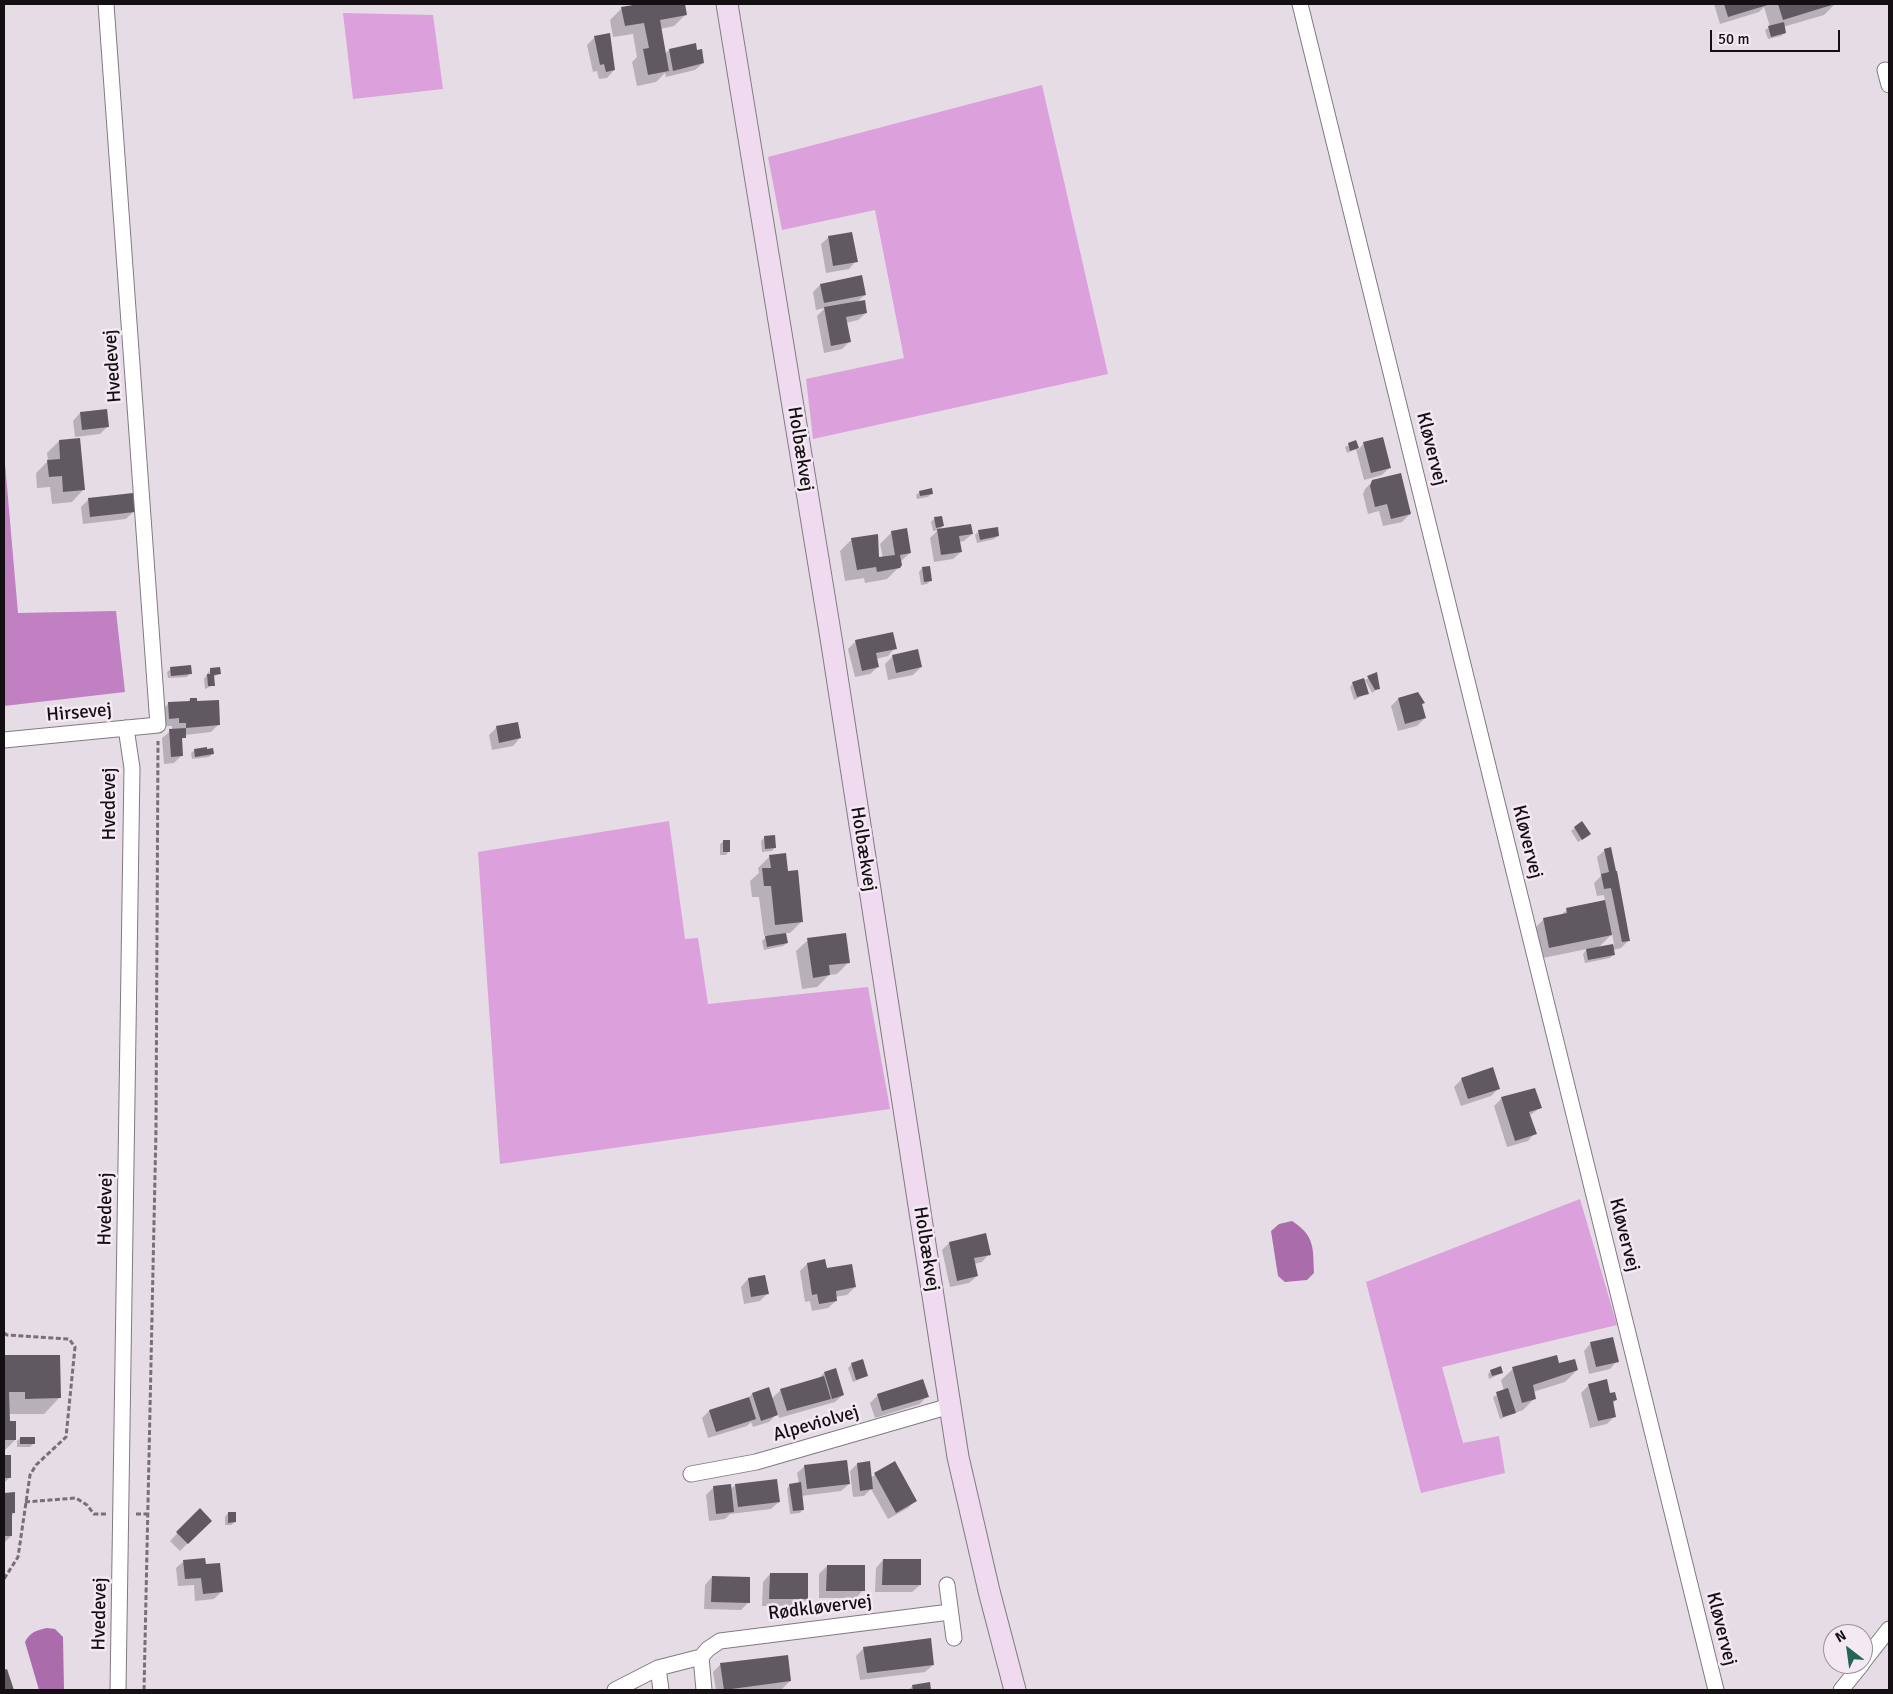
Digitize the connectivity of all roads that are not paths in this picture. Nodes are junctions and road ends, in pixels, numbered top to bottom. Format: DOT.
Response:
graph roads {
  1 [pos="106,4"];
  2 [pos="727,4"];
  3 [pos="1300,4"];
  4 [pos="1885,70"];
  5 [pos="1889,85"];
  6 [pos="158,725"];
  7 [pos="126,728"];
  8 [pos="4,740"];
  9 [pos="950,1406"];
  10 [pos="691,1474"];
  11 [pos="946,1585"];
  12 [pos="950,1612"];
  13 [pos="1889,1629"];
  14 [pos="954,1638"];
  15 [pos="1873,1649"];
  16 [pos="701,1657"];
  17 [pos="658,1668"];
  18 [pos="1853,1674"];
  19 [pos="118,1690"];
  20 [pos="615,1690"];
  21 [pos="661,1690"];
  22 [pos="704,1690"];
  23 [pos="1015,1690"];
  24 [pos="1716,1690"];
  25 [pos="1841,1690"];
  1 -- 6 [label="street, Hvedevej"];
  2 -- 9 [label="street, Holbækvej"];
  3 -- 24 [label="street, Kløvervej"];
  4 -- 5 [label="street"];
  6 -- 7 [label="street, Hirsevej"];
  7 -- 8 [label="street, Hirsevej"];
  7 -- 19 [label="street, Hvedevej"];
  9 -- 10 [label="street, Alpeviolvej"];
  9 -- 23 [label="street, Holbækvej"];
  11 -- 12 [label="street"];
  12 -- 14 [label="street"];
  12 -- 16 [label="street, Rødkløvervej"];
  13 -- 15 [label="street"];
  16 -- 17 [label="street"];
  16 -- 22 [label="street"];
  17 -- 20 [label="street"];
  17 -- 21 [label="street"];
  18 -- 25 [label="street"];
}
